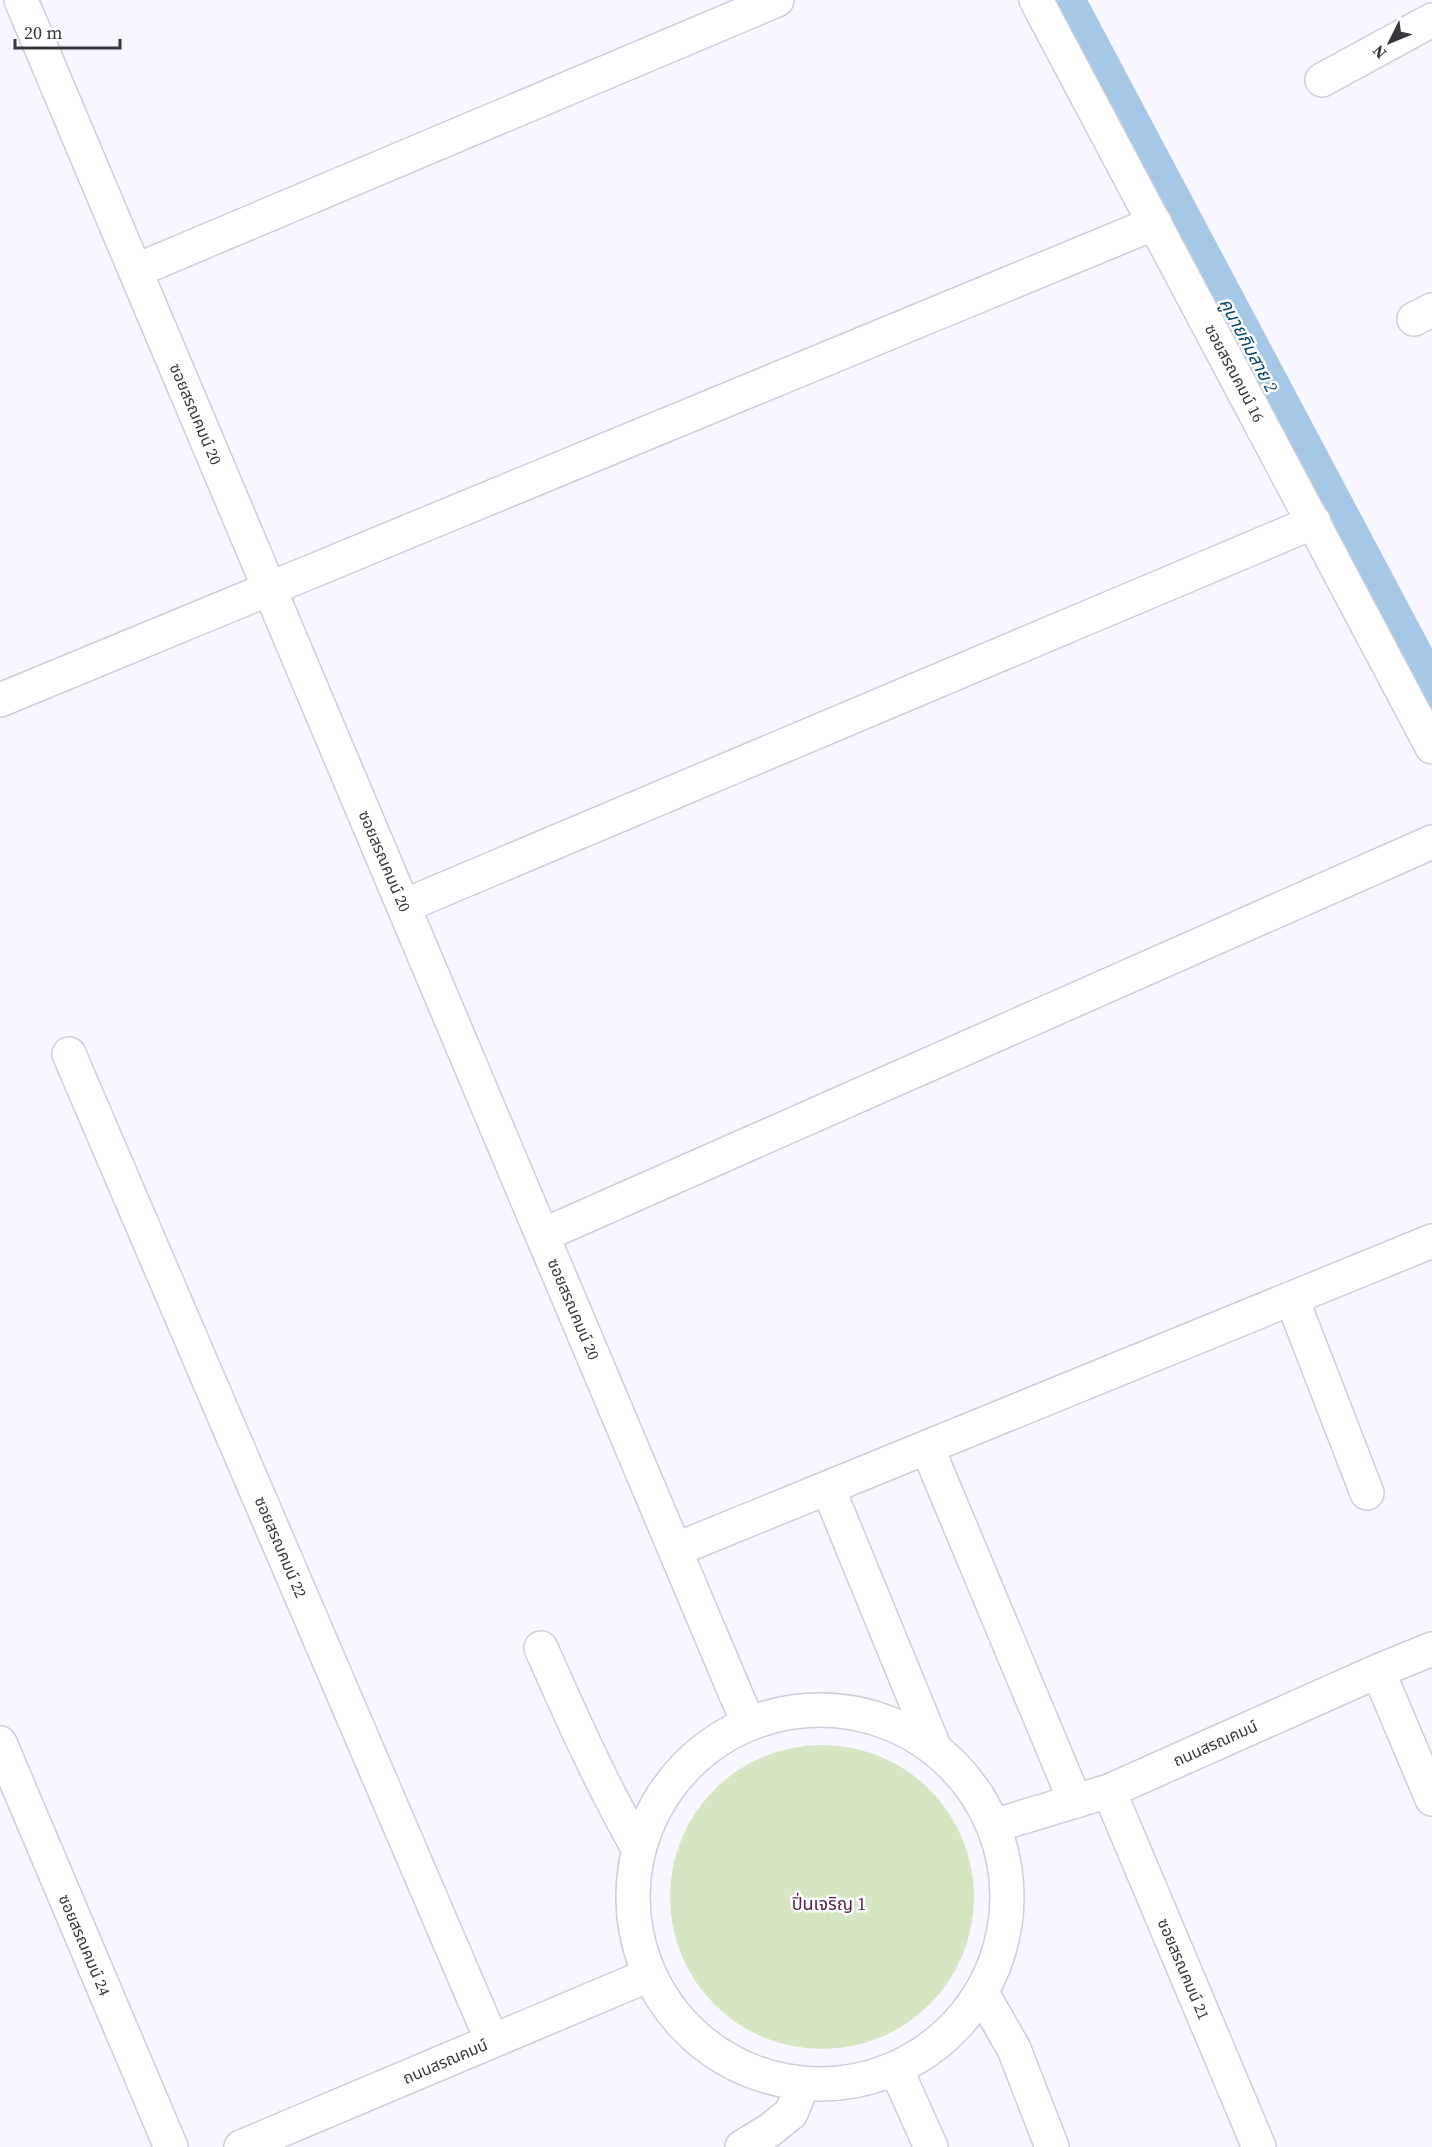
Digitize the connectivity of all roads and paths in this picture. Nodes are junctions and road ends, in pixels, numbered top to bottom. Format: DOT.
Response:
graph roads {
  1 [pos="21,0"];
  2 [pos="777,0"];
  3 [pos="1036,0"];
  4 [pos="1427,13"];
  5 [pos="1322,80"];
  6 [pos="1155,223"];
  7 [pos="135,271"];
  8 [pos="1314,522"];
  9 [pos="270,590"];
  10 [pos="0,700"];
  11 [pos="1432,747"];
  12 [pos="1432,842"];
  13 [pos="404,906"];
  14 [pos="69,1054"];
  15 [pos="543,1235"];
  16 [pos="1432,1241"];
  17 [pos="1292,1299"];
  18 [pos="927,1447"];
  19 [pos="828,1488"];
  20 [pos="1366,1493"];
  21 [pos="675,1550"];
  22 [pos="541,1648"];
  23 [pos="1432,1649"];
  24 [pos="1378,1671"];
  25 [pos="748,1723"];
  26 [pos="0,1743"];
  27 [pos="934,1749"];
  28 [pos="1108,1791"];
  29 [pos="1432,1799"];
  30 [pos="1075,1801"];
  31 [pos="993,1826"];
  32 [pos="638,1848"];
  33 [pos="649,1975"];
  34 [pos="982,1993"];
  35 [pos="492,2041"];
  36 [pos="896,2069"];
  37 [pos="803,2084"];
  38 [pos="259,2144"];
  39 [pos="171,2147"];
  40 [pos="742,2147"];
  41 [pos="931,2147"];
  42 [pos="1052,2147"];
  43 [pos="1259,2147"];
  1 -- 7 [label="street, ซอยสรณคมน์ 20"];
  2 -- 7 [label="street"];
  3 -- 6 [label="street, ซอยสรณคมน์ 16"];
  4 -- 5 [label="street"];
  6 -- 8 [label="street, ซอยสรณคมน์ 16"];
  6 -- 9 [label="street"];
  7 -- 9 [label="street, ซอยสรณคมน์ 20"];
  8 -- 11 [label="street, ซอยสรณคมน์ 16"];
  8 -- 13 [label="street"];
  9 -- 10 [label="street"];
  9 -- 13 [label="street, ซอยสรณคมน์ 20"];
  12 -- 15 [label="street"];
  13 -- 15 [label="street, ซอยสรณคมน์ 20"];
  14 -- 35 [label="street, ซอยสรณคมน์ 22"];
  15 -- 21 [label="street, ซอยสรณคมน์ 20"];
  16 -- 17 [label="street"];
  17 -- 18 [label="street"];
  17 -- 20 [label="street"];
  18 -- 19 [label="street"];
  18 -- 30 [label="street"];
  19 -- 21 [label="street"];
  19 -- 27 [label="street"];
  21 -- 25 [label="street, ซอยสรณคมน์ 20"];
  22 -- 32 [label="street"];
  23 -- 24 [label="street, ถนนสรณคมน์"];
  24 -- 28 [label="street, ถนนสรณคมน์"];
  24 -- 29 [label="street"];
  25 -- 27 [label="street"];
  25 -- 32 [label="street"];
  26 -- 39 [label="street, ซอยสรณคมน์ 24"];
  27 -- 31 [label="street"];
  28 -- 30 [label="street, ถนนสรณคมน์"];
  28 -- 43 [label="street, ซอยสรณคมน์ 21"];
  30 -- 31 [label="street, ถนนสรณคมน์"];
  31 -- 34 [label="street"];
  32 -- 33 [label="street"];
  33 -- 35 [label="street, ถนนสรณคมน์"];
  33 -- 37 [label="street"];
  34 -- 36 [label="street"];
  34 -- 42 [label="street"];
  35 -- 38 [label="street, ถนนสรณคมน์"];
  36 -- 37 [label="street"];
  36 -- 41 [label="street"];
  37 -- 40 [label="street"];
}
